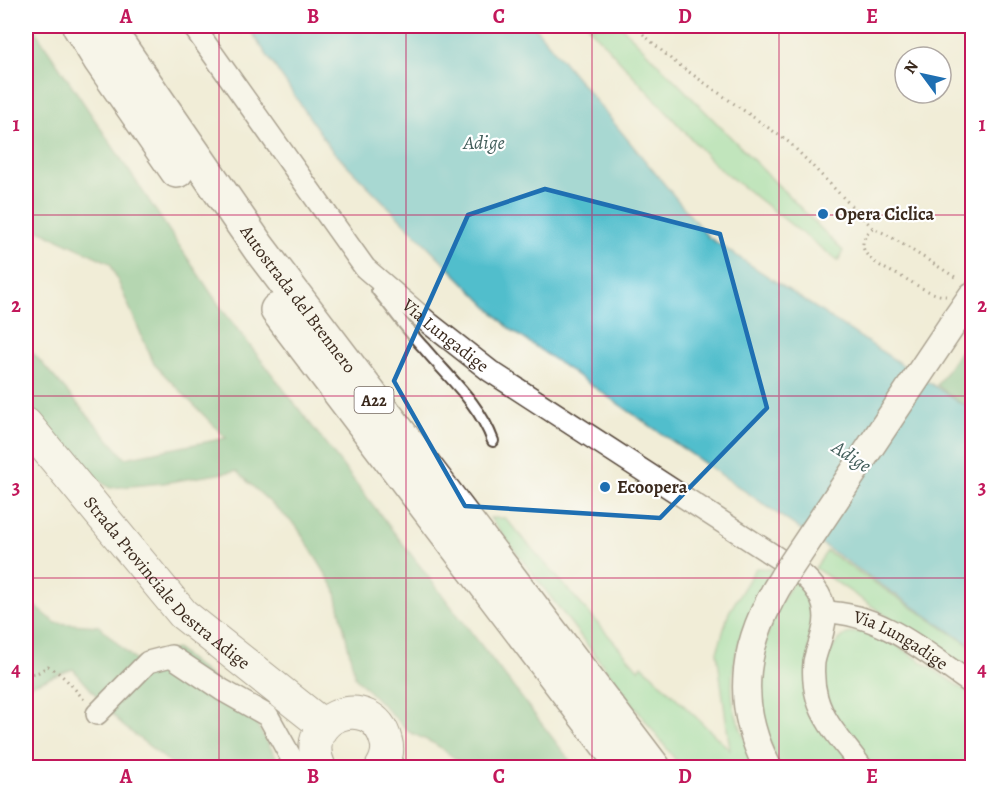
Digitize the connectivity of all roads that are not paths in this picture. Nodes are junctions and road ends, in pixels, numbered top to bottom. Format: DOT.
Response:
graph roads {
  1 [pos="79,26"];
  2 [pos="106,26"];
  3 [pos="193,26"];
  4 [pos="364,268"];
  5 [pos="962,302"];
  6 [pos="26,424"];
  7 [pos="493,441"];
  8 [pos="787,569"];
  9 [pos="825,612"];
  10 [pos="972,684"];
  11 [pos="97,714"];
  12 [pos="323,725"];
  13 [pos="389,765"];
  14 [pos="297,768"];
  15 [pos="320,768"];
  16 [pos="625,768"];
  17 [pos="654,768"];
  18 [pos="768,768"];
  19 [pos="862,768"];
  1 -- 16 [label="highway, Autostrada del Brennero / A22"];
  2 -- 17 [label="highway, Autostrada del Brennero / A22"];
  3 -- 4 [label="street, Via Lungadige"];
  4 -- 7 [label="lane"];
  4 -- 8 [label="street, Via Lungadige"];
  5 -- 8 [label="street, bridge"];
  6 -- 12 [label="main road, Strada Provinciale Destra Adige"];
  8 -- 9 [label="street, Via Lungadige"];
  8 -- 18 [label="street"];
  9 -- 10 [label="street, Via Lungadige"];
  9 -- 19 [label="street"];
  11 -- 14 [label="street"];
  12 -- 13 [label="main road"];
  12 -- 15 [label="main road"];
}
